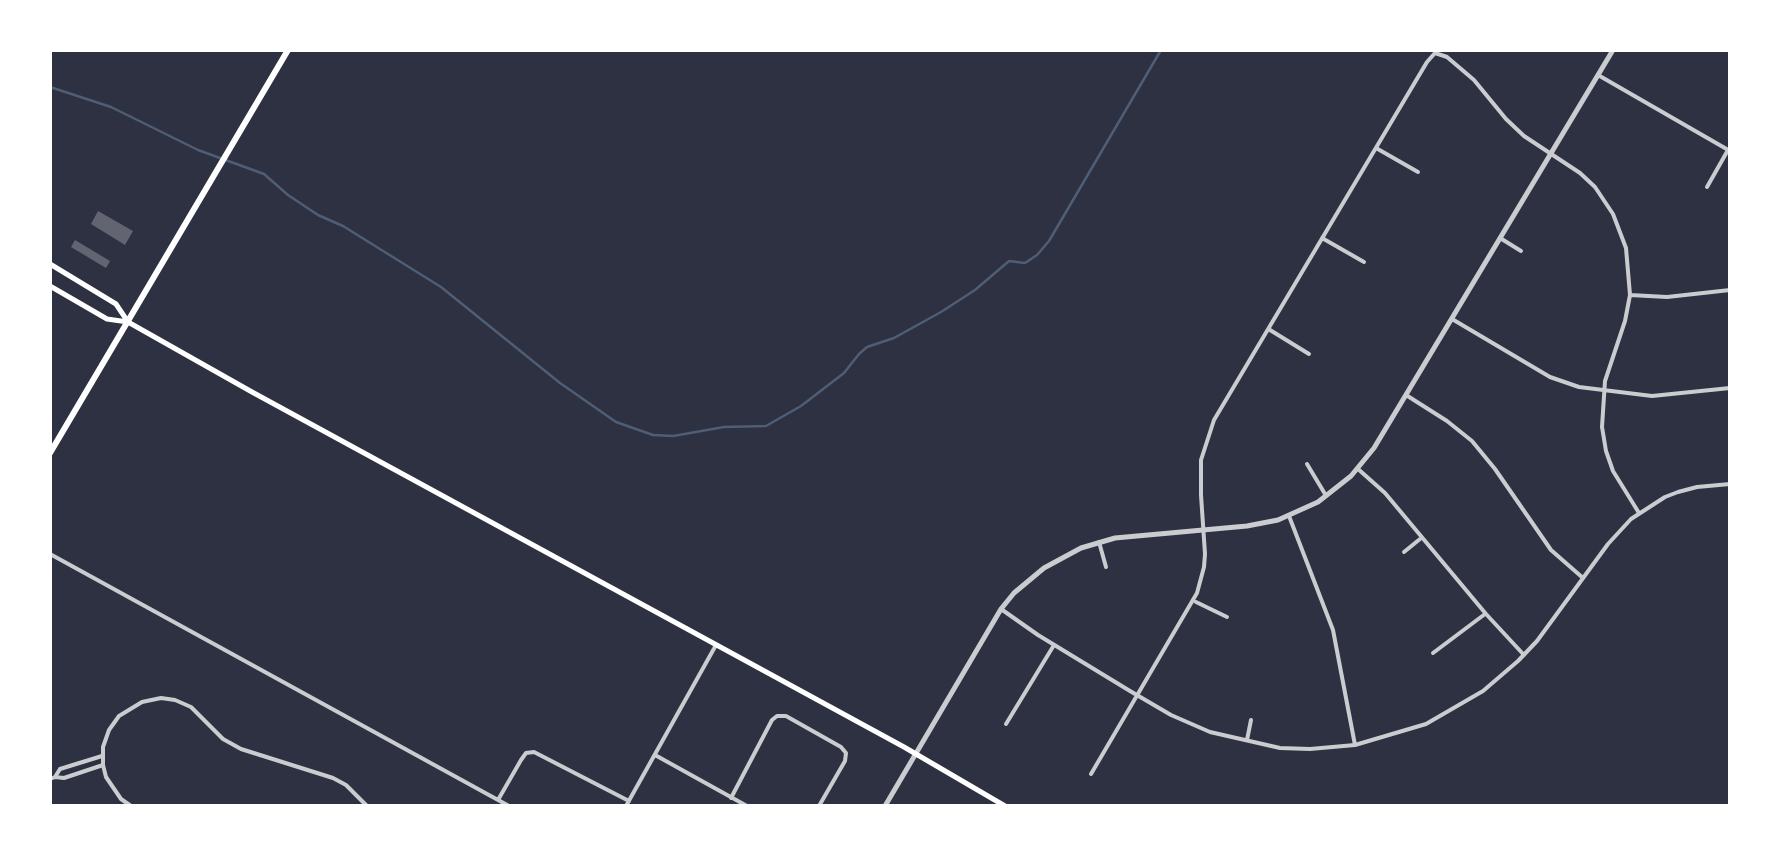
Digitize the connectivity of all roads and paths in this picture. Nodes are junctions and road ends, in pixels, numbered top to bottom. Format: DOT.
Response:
graph roads {
  1 [pos="288,50"];
  2 [pos="1613,50"];
  3 [pos="1598,75"];
  4 [pos="1376,148"];
  5 [pos="1729,150"];
  6 [pos="1551,154"];
  7 [pos="1418,172"];
  8 [pos="1707,188"];
  9 [pos="1322,238"];
  10 [pos="1500,238"];
  11 [pos="1521,251"];
  12 [pos="1364,262"];
  13 [pos="50,264"];
  14 [pos="50,286"];
  15 [pos="1730,290"];
  16 [pos="1630,295"];
  17 [pos="1452,318"];
  18 [pos="128,322"];
  19 [pos="1268,329"];
  20 [pos="1309,354"];
  21 [pos="1730,388"];
  22 [pos="1603,392"];
  23 [pos="1406,396"];
  24 [pos="50,453"];
  25 [pos="1307,464"];
  26 [pos="1358,468"];
  27 [pos="1730,484"];
  28 [pos="1327,496"];
  29 [pos="1638,513"];
  30 [pos="1289,516"];
  31 [pos="1204,530"];
  32 [pos="1422,538"];
  33 [pos="1098,542"];
  34 [pos="1404,552"];
  35 [pos="50,554"];
  36 [pos="1106,567"];
  37 [pos="1583,578"];
  38 [pos="1194,601"];
  39 [pos="1001,610"];
  40 [pos="1486,614"];
  41 [pos="1227,618"];
  42 [pos="1054,644"];
  43 [pos="716,645"];
  44 [pos="1433,654"];
  45 [pos="1524,655"];
  46 [pos="1138,696"];
  47 [pos="1250,720"];
  48 [pos="1006,724"];
  49 [pos="1246,742"];
  50 [pos="1355,745"];
  51 [pos="915,752"];
  52 [pos="655,754"];
  53 [pos="102,756"];
  54 [pos="103,766"];
  55 [pos="1091,774"];
  56 [pos="52,778"];
  57 [pos="731,798"];
  58 [pos="498,800"];
  59 [pos="627,804"];
  60 [pos="131,806"];
  61 [pos="368,806"];
  62 [pos="509,806"];
  63 [pos="746,806"];
  64 [pos="819,806"];
  65 [pos="885,806"];
  66 [pos="1005,806"];
  1 -- 18 [label="main road"];
  2 -- 3 [label="street"];
  3 -- 5 [label="street"];
  3 -- 6 [label="street"];
  4 -- 6 [label="street"];
  4 -- 7 [label="street"];
  4 -- 9 [label="street"];
  5 -- 8 [label="street"];
  6 -- 10 [label="street"];
  6 -- 16 [label="street"];
  9 -- 12 [label="street"];
  9 -- 19 [label="street"];
  10 -- 11 [label="street"];
  10 -- 17 [label="street"];
  13 -- 18 [label="main road"];
  14 -- 18 [label="main road"];
  15 -- 16 [label="street"];
  16 -- 22 [label="street"];
  17 -- 22 [label="street"];
  17 -- 23 [label="street"];
  18 -- 24 [label="main road"];
  18 -- 43 [label="main road"];
  19 -- 20 [label="street"];
  19 -- 31 [label="street"];
  21 -- 22 [label="street"];
  22 -- 29 [label="street"];
  23 -- 26 [label="street"];
  23 -- 37 [label="street"];
  25 -- 28 [label="street"];
  26 -- 28 [label="street"];
  26 -- 32 [label="street"];
  27 -- 29 [label="street"];
  28 -- 30 [label="street"];
  29 -- 37 [label="street"];
  30 -- 31 [label="street"];
  30 -- 50 [label="street"];
  31 -- 33 [label="street"];
  31 -- 38 [label="street"];
  32 -- 34 [label="street"];
  32 -- 40 [label="street"];
  33 -- 36 [label="street"];
  33 -- 39 [label="street"];
  35 -- 58 [label="street"];
  37 -- 45 [label="street"];
  38 -- 41 [label="street"];
  38 -- 46 [label="street"];
  39 -- 42 [label="street"];
  39 -- 51 [label="street"];
  40 -- 44 [label="street"];
  40 -- 45 [label="street"];
  42 -- 46 [label="street"];
  42 -- 48 [label="street"];
  43 -- 51 [label="main road"];
  43 -- 52 [label="street"];
  45 -- 50 [label="street"];
  46 -- 49 [label="street"];
  46 -- 55 [label="street"];
  47 -- 49 [label="street"];
  49 -- 50 [label="street"];
  51 -- 65 [label="street"];
  51 -- 66 [label="main road"];
  52 -- 57 [label="street"];
  52 -- 59 [label="street"];
  53 -- 54 [label="street"];
  53 -- 56 [label="street"];
  53 -- 61 [label="street"];
  54 -- 56 [label="street"];
  54 -- 60 [label="street"];
  57 -- 63 [label="street"];
  57 -- 64 [label="street"];
  58 -- 59 [label="street"];
  58 -- 62 [label="street"];
}
